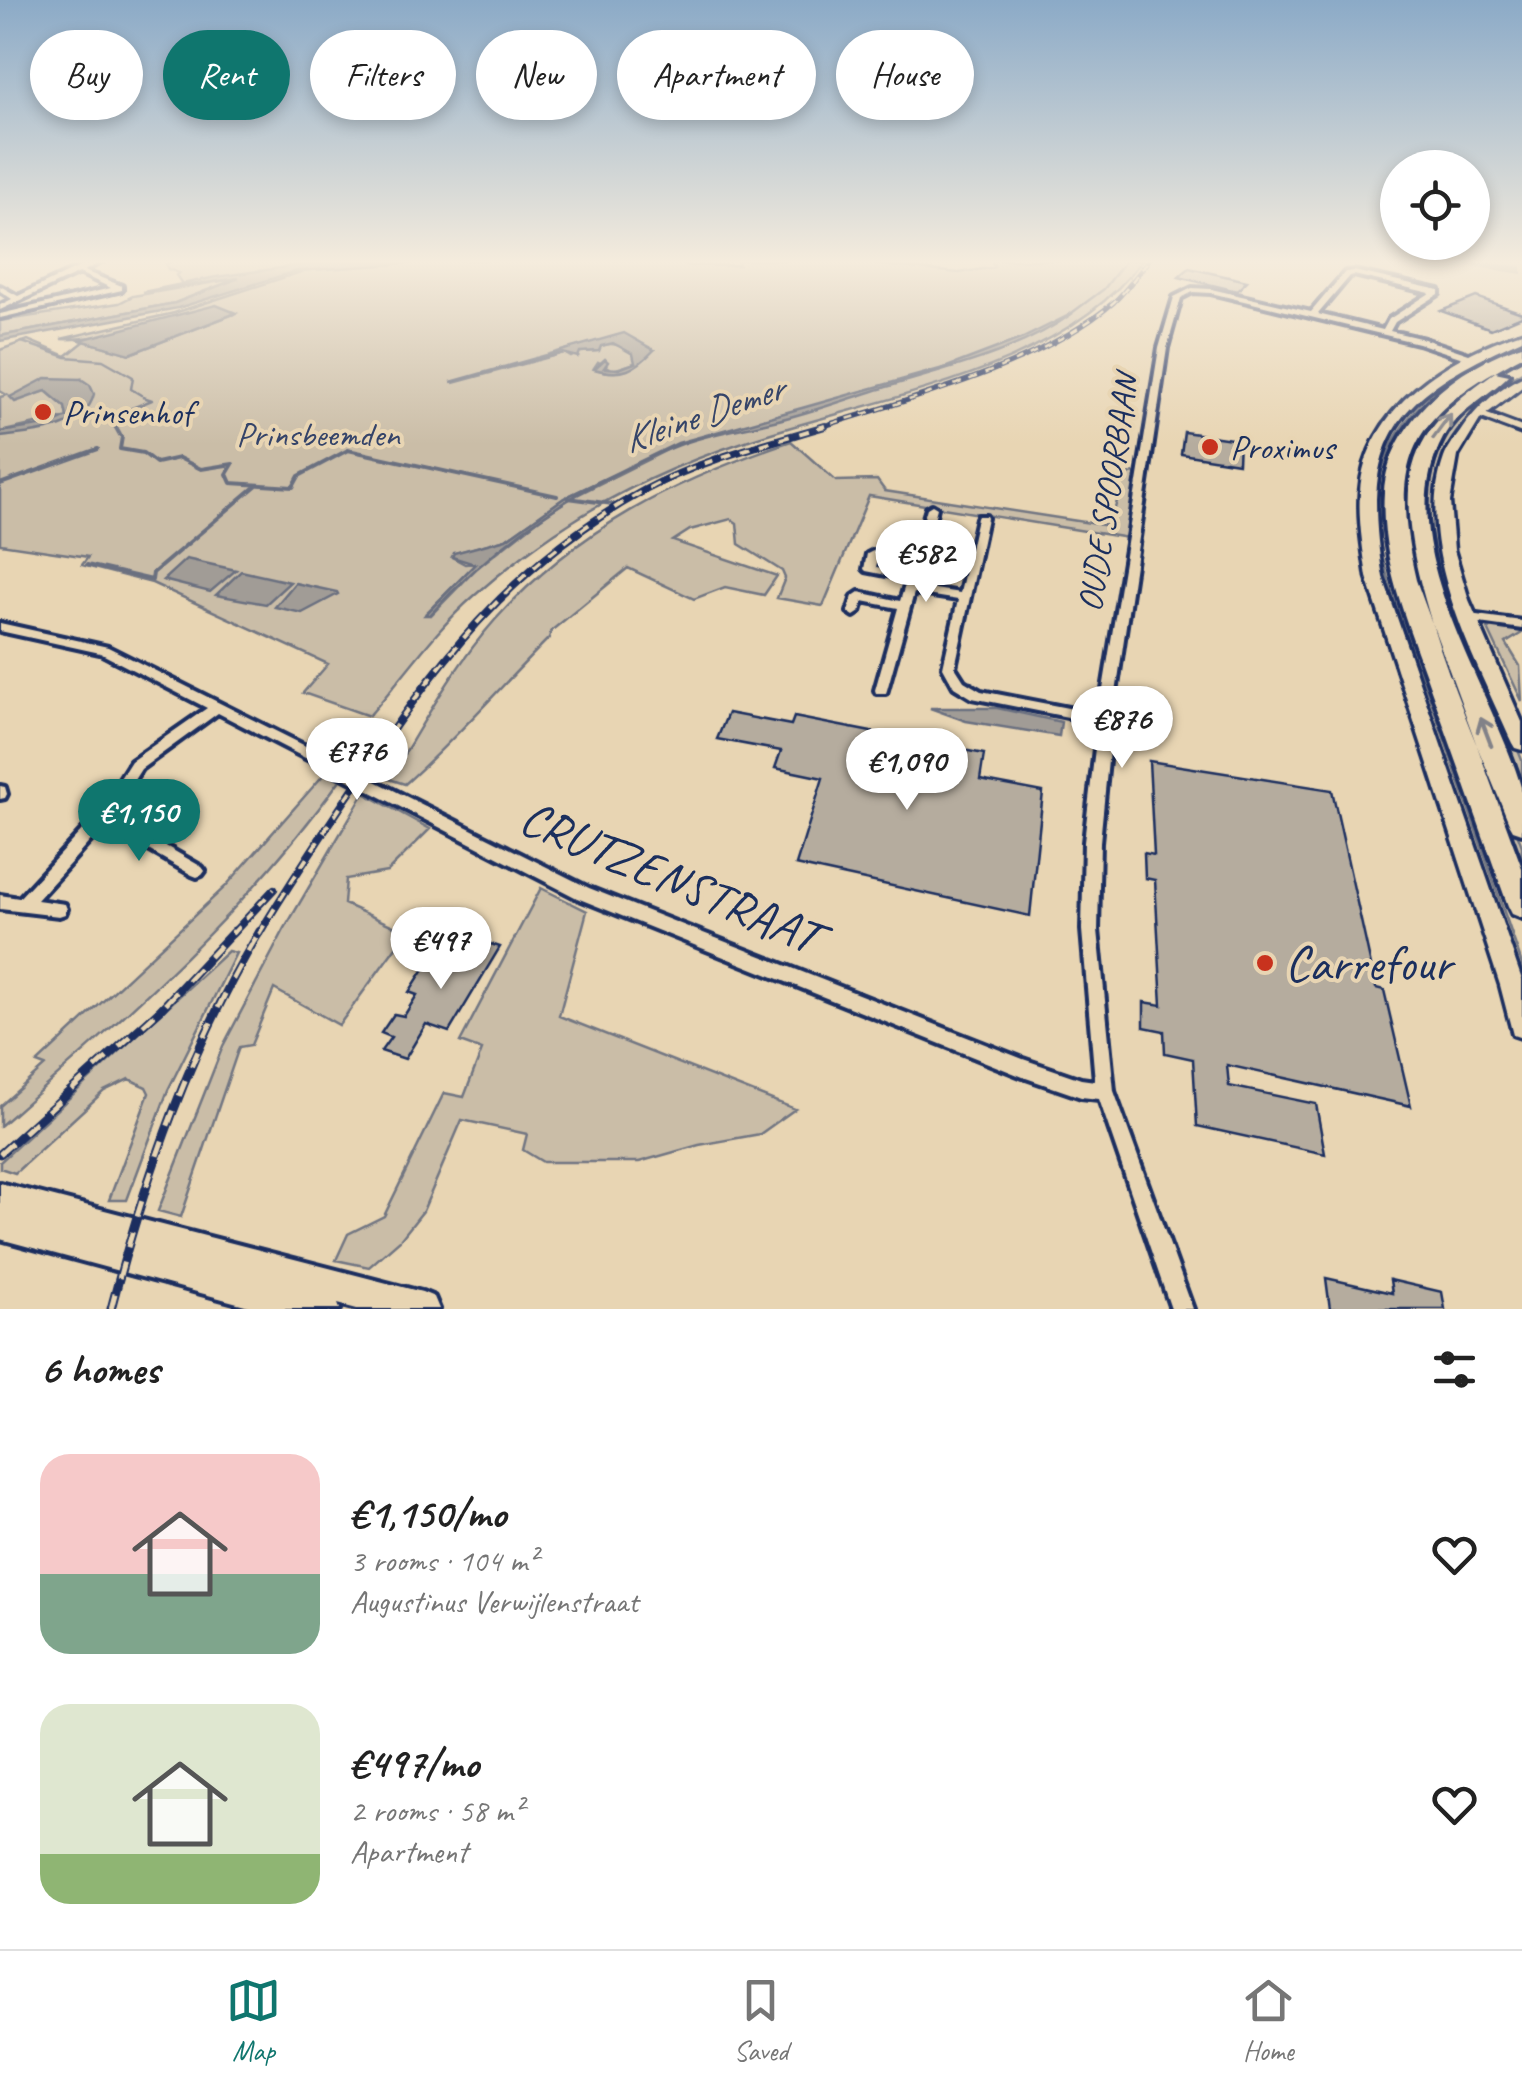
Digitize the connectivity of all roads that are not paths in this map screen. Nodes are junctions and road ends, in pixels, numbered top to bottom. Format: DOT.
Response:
graph roads {
  1 [pos="1171,321"];
  2 [pos="1339,321"];
  3 [pos="1392,321"];
  4 [pos="1386,332"];
  5 [pos="1522,335"];
  6 [pos="1522,350"];
  7 [pos="1469,357"];
  8 [pos="1522,364"];
  9 [pos="1522,381"];
  10 [pos="1479,414"];
  11 [pos="1522,430"];
  12 [pos="932,508"];
  13 [pos="982,518"];
  14 [pos="873,554"];
  15 [pos="910,582"];
  16 [pos="964,597"];
  17 [pos="904,605"];
  18 [pos="854,612"];
  19 [pos="1469,618"];
  20 [pos="1522,625"];
  21 [pos="0,626"];
  22 [pos="881,690"];
  23 [pos="217,707"];
  24 [pos="1105,720"];
  25 [pos="1522,743"];
  26 [pos="104,817"];
  27 [pos="1522,823"];
  28 [pos="196,871"];
  29 [pos="0,902"];
  30 [pos="22,904"];
  31 [pos="1522,906"];
  32 [pos="59,908"];
  33 [pos="1522,1027"];
  34 [pos="1105,1091"];
  35 [pos="0,1199"];
  36 [pos="0,1222"];
  37 [pos="323,1309"];
  38 [pos="422,1309"];
  39 [pos="1182,1309"];
  1 -- 24 [label="street, OUDE SPOORBAAN"];
  2 -- 4 [label="street, OUDE SPOORBAAN"];
  3 -- 4 [label="street"];
  4 -- 7 [label="street, OUDE SPOORBAAN"];
  5 -- 7 [label="street"];
  6 -- 31 [label="highway"];
  7 -- 33 [label="street"];
  27 -- 8 [label="highway, one-way"];
  9 -- 10 [label="street"];
  10 -- 11 [label="street"];
  10 -- 19 [label="street"];
  12 -- 15 [label="street"];
  13 -- 16 [label="street"];
  14 -- 15 [label="street"];
  15 -- 16 [label="street"];
  15 -- 17 [label="street"];
  16 -- 24 [label="street"];
  17 -- 18 [label="street"];
  17 -- 22 [label="street"];
  19 -- 20 [label="street"];
  19 -- 25 [label="street"];
  21 -- 23 [label="street, CRUTZENSTRAAT"];
  23 -- 26 [label="street"];
  23 -- 34 [label="street, CRUTZENSTRAAT"];
  24 -- 34 [label="street, OUDE SPOORBAAN"];
  26 -- 28 [label="street"];
  26 -- 30 [label="street"];
  29 -- 30 [label="street"];
  30 -- 32 [label="street"];
  34 -- 39 [label="street"];
  35 -- 38 [label="main road"];
  36 -- 37 [label="main road"];
}
